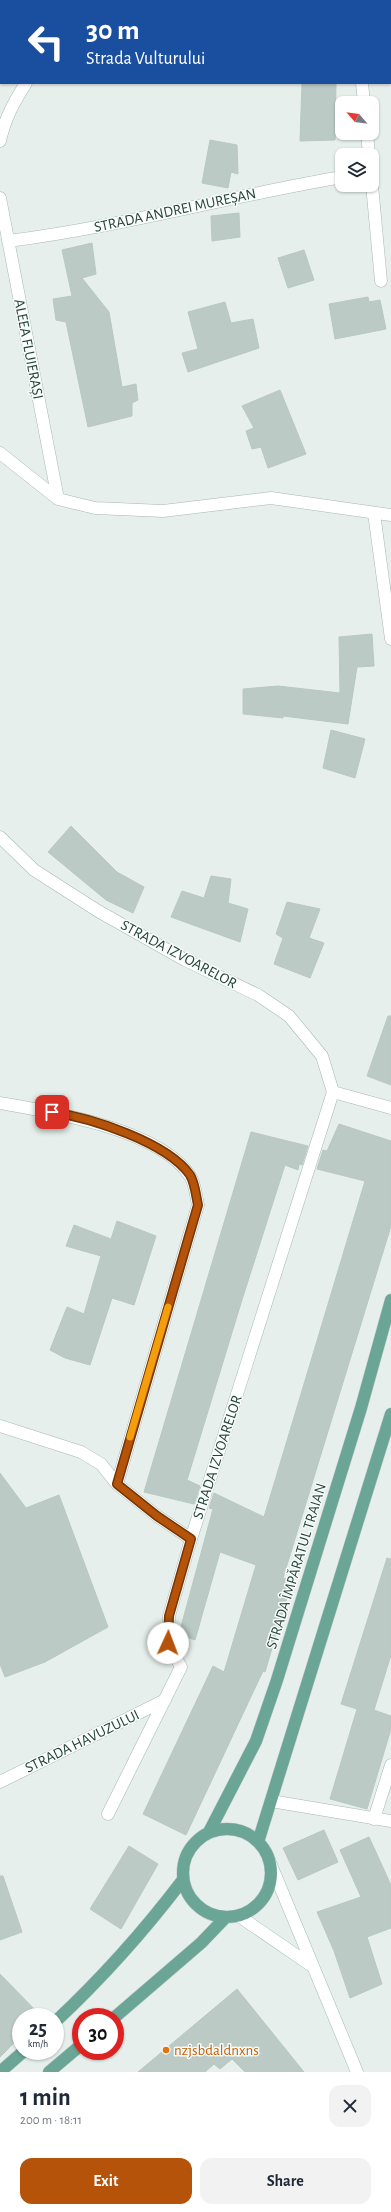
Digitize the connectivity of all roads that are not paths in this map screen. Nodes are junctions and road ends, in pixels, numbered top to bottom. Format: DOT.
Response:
graph roads {
  1 [pos="25,84"];
  2 [pos="362,84"];
  3 [pos="363,96"];
  4 [pos="0,140"];
  5 [pos="335,177"];
  6 [pos="373,192"];
  7 [pos="0,198"];
  8 [pos="8,241"];
  9 [pos="381,281"];
  10 [pos="0,453"];
  11 [pos="58,499"];
  12 [pos="374,513"];
  13 [pos="391,515"];
  14 [pos="391,639"];
  15 [pos="0,836"];
  16 [pos="333,1092"];
  17 [pos="0,1103"];
  18 [pos="391,1108"];
  19 [pos="391,1300"];
  20 [pos="391,1414"];
  21 [pos="0,1426"];
  22 [pos="389,1430"];
  23 [pos="117,1484"];
  24 [pos="191,1539"];
  25 [pos="164,1700"];
  26 [pos="391,1766"];
  27 [pos="0,1782"];
  28 [pos="272,1801"];
  29 [pos="108,1814"];
  30 [pos="374,1819"];
  31 [pos="391,1821"];
  32 [pos="209,1832"];
  33 [pos="258,1842"];
  34 [pos="269,1860"];
  35 [pos="182,1881"];
  36 [pos="239,1916"];
  37 [pos="226,1918"];
  38 [pos="312,1967"];
  39 [pos="124,2009"];
  40 [pos="64,2014"];
  41 [pos="72,2053"];
  42 [pos="14,2060"];
  43 [pos="0,2072"];
  44 [pos="49,2072"];
  45 [pos="357,2072"];
  1 -- 4 [label="street"];
  2 -- 3 [label="street"];
  5 -- 8 [label="street, STRADA ANDREI MUREȘAN"];
  6 -- 9 [label="street"];
  7 -- 8 [label="street, ALEEA FLUIERAȘI"];
  8 -- 11 [label="street, ALEEA FLUIERAȘI"];
  10 -- 11 [label="street"];
  11 -- 12 [label="street"];
  12 -- 13 [label="street"];
  12 -- 14 [label="street"];
  15 -- 16 [label="street, STRADA IZVOARELOR"];
  16 -- 18 [label="street"];
  16 -- 24 [label="street, STRADA IZVOARELOR"];
  17 -- 23 [label="street"];
  19 -- 32 [label="main road, STRADA ÎMPĂRATUL TRAIAN"];
  20 -- 22 [label="main road"];
  21 -- 23 [label="street"];
  22 -- 28 [label="main road"];
  23 -- 24 [label="street"];
  24 -- 25 [label="street, STRADA IZVOARELOR"];
  25 -- 27 [label="street, STRADA HAVUZULUI"];
  25 -- 29 [label="street, STRADA IZVOARELOR"];
  26 -- 30 [label="street"];
  28 -- 30 [label="street"];
  28 -- 33 [label="main road"];
  30 -- 31 [label="street"];
  32 -- 33 [label="main road"];
  32 -- 35 [label="main road"];
  33 -- 34 [label="main road"];
  34 -- 36 [label="main road"];
  34 -- 38 [label="street"];
  35 -- 37 [label="main road"];
  35 -- 40 [label="main road"];
  36 -- 37 [label="main road"];
  36 -- 38 [label="street"];
  37 -- 39 [label="main road"];
  38 -- 45 [label="street"];
  41 -- 44 [label="main road"];
  42 -- 43 [label="main road"];
}
